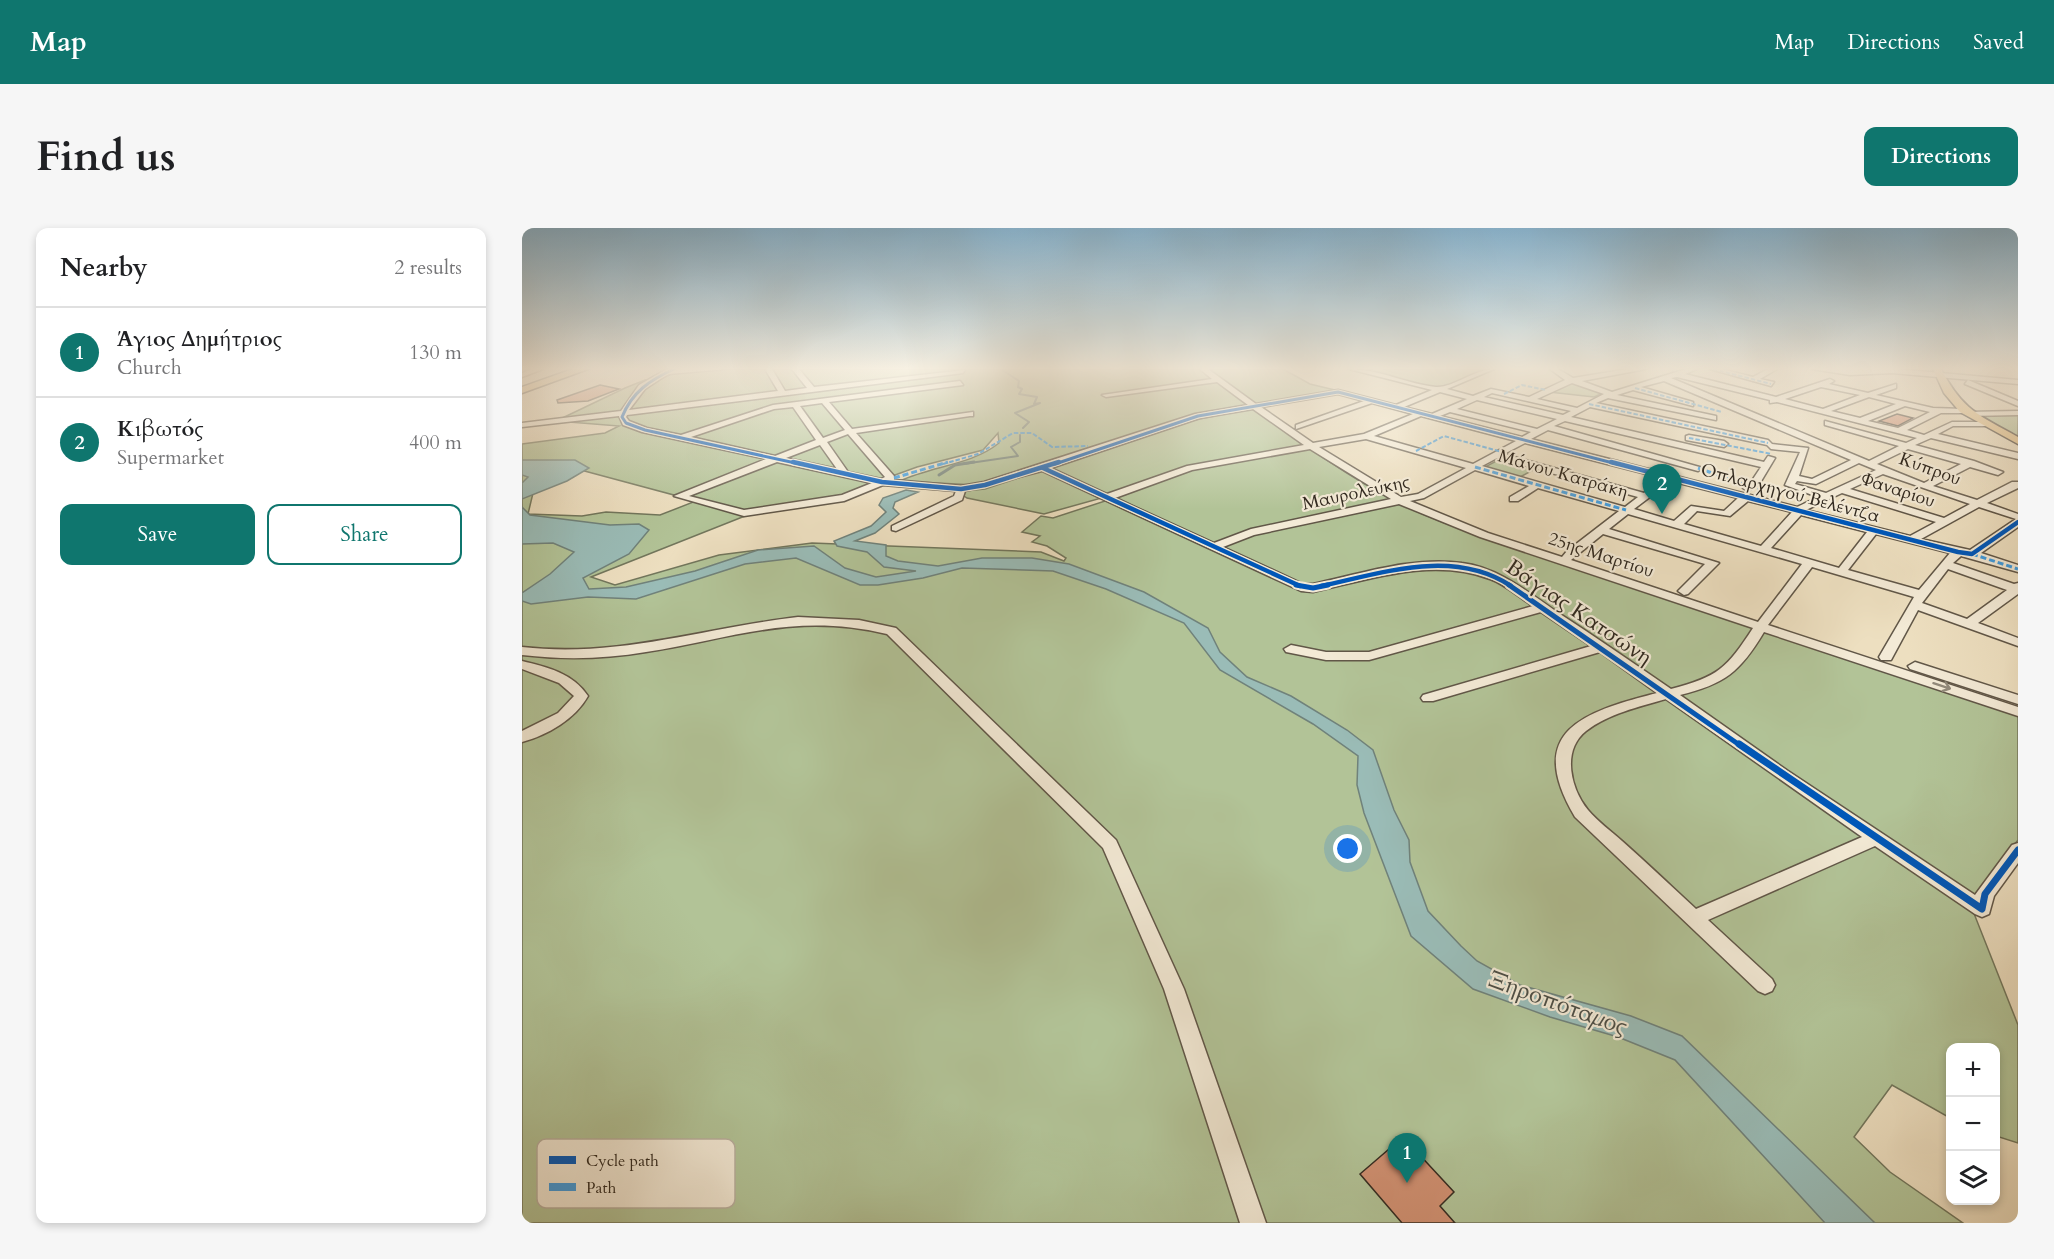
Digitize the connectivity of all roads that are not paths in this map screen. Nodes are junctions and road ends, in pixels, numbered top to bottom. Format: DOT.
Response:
graph roads {
  1 [pos="597,415"];
  2 [pos="624,415"];
  3 [pos="746,415"];
  4 [pos="803,415"];
  5 [pos="837,415"];
  6 [pos="959,415"];
  7 [pos="1208,415"];
  8 [pos="1273,415"];
  9 [pos="1279,415"];
  10 [pos="1329,415"];
  11 [pos="1415,415"];
  12 [pos="1478,415"];
  13 [pos="1548,415"];
  14 [pos="1569,415"];
  15 [pos="1639,415"];
  16 [pos="1702,415"];
  17 [pos="1717,415"];
  18 [pos="1758,415"];
  19 [pos="1806,415"];
  20 [pos="1836,415"];
  21 [pos="1874,415"];
  22 [pos="1929,415"];
  23 [pos="1971,415"];
  24 [pos="1433,416"];
  25 [pos="1713,418"];
  26 [pos="1563,419"];
  27 [pos="1767,421"];
  28 [pos="1860,421"];
  29 [pos="1985,424"];
  30 [pos="522,425"];
  31 [pos="1299,426"];
  32 [pos="1884,427"];
  33 [pos="1699,429"];
  34 [pos="851,430"];
  35 [pos="1543,430"];
  36 [pos="1899,431"];
  37 [pos="1863,435"];
  38 [pos="1366,436"];
  39 [pos="1929,436"];
  40 [pos="681,438"];
  41 [pos="1525,440"];
  42 [pos="822,441"];
  43 [pos="2018,441"];
  44 [pos="1325,443"];
  45 [pos="1312,446"];
  46 [pos="1829,446"];
  47 [pos="1771,448"];
  48 [pos="1907,448"];
  49 [pos="1989,449"];
  50 [pos="1497,455"];
  51 [pos="2018,456"];
  52 [pos="774,459"];
  53 [pos="1860,459"];
  54 [pos="1870,464"];
  55 [pos="1969,465"];
  56 [pos="1767,466"];
  57 [pos="1475,467"];
  58 [pos="2008,467"];
  59 [pos="1043,468"];
  60 [pos="1698,468"];
  61 [pos="1884,470"];
  62 [pos="845,474"];
  63 [pos="1670,477"];
  64 [pos="1794,477"];
  65 [pos="1983,478"];
  66 [pos="882,482"];
  67 [pos="1537,485"];
  68 [pos="2018,485"];
  69 [pos="1924,486"];
  70 [pos="961,489"];
  71 [pos="1840,489"];
  72 [pos="1747,492"];
  73 [pos="1646,496"];
  74 [pos="1826,496"];
  75 [pos="1108,497"];
  76 [pos="1414,498"];
  77 [pos="1514,499"];
  78 [pos="1401,501"];
  79 [pos="1977,504"];
  80 [pos="1626,510"];
  81 [pos="1799,511"];
  82 [pos="2018,517"];
  83 [pos="1945,522"];
  84 [pos="2018,522"];
  85 [pos="1676,525"];
  86 [pos="896,528"];
  87 [pos="1601,530"];
  88 [pos="1874,530"];
  89 [pos="1911,540"];
  90 [pos="1216,546"];
  91 [pos="1704,547"];
  92 [pos="1763,550"];
  93 [pos="1958,552"];
  94 [pos="1972,554"];
  95 [pos="1567,558"];
  96 [pos="1809,563"];
  97 [pos="1945,564"];
  98 [pos="2018,569"];
  99 [pos="1841,572"];
  100 [pos="2017,588"];
  101 [pos="1684,591"];
  102 [pos="1919,600"];
  103 [pos="1545,607"];
  104 [pos="1764,622"];
  105 [pos="1969,624"];
  106 [pos="2018,642"];
  107 [pos="1602,647"];
  108 [pos="1291,649"];
  109 [pos="522,651"];
  110 [pos="1886,657"];
  111 [pos="522,665"];
  112 [pos="1667,694"];
  113 [pos="1428,698"];
  114 [pos="2018,700"];
  115 [pos="2018,712"];
  116 [pos="522,737"];
  117 [pos="1876,838"];
  118 [pos="2018,850"];
  119 [pos="1692,919"];
  120 [pos="1765,985"];
  121 [pos="1253,1223"];
  1 -- 30 [label="street"];
  2 -- 40 [label="street"];
  3 -- 40 [label="street"];
  4 -- 42 [label="street"];
  5 -- 34 [label="street"];
  6 -- 34 [label="street"];
  7 -- 59 [label="street, Οπλαρχηγού Βελέντζα"];
  8 -- 45 [label="street, 25ης Μαρτίου"];
  9 -- 31 [label="street, 25ης Μαρτίου"];
  10 -- 31 [label="street"];
  11 -- 38 [label="street"];
  12 -- 35 [label="street"];
  13 -- 26 [label="street"];
  14 -- 26 [label="street, Μαυρολεύκης"];
  15 -- 33 [label="street"];
  16 -- 25 [label="street"];
  17 -- 25 [label="street"];
  18 -- 27 [label="street, Κύπρου"];
  19 -- 37 [label="street"];
  20 -- 28 [label="street"];
  21 -- 28 [label="street"];
  22 -- 36 [label="street"];
  23 -- 29 [label="main road"];
  24 -- 41 [label="street, Οπλαρχηγού Βελέντζα"];
  25 -- 33 [label="street"];
  26 -- 35 [label="street, Μαυρολεύκης"];
  26 -- 56 [label="street"];
  27 -- 46 [label="street, Κύπρου"];
  27 -- 47 [label="street"];
  28 -- 32 [label="street"];
  29 -- 39 [label="street"];
  29 -- 43 [label="main road"];
  31 -- 44 [label="street, 25ης Μαρτίου"];
  32 -- 36 [label="street"];
  32 -- 37 [label="street"];
  33 -- 47 [label="street"];
  33 -- 47 [label="street"];
  34 -- 42 [label="street"];
  34 -- 66 [label="street"];
  35 -- 41 [label="street, Μαυρολεύκης"];
  35 -- 60 [label="street"];
  36 -- 39 [label="street"];
  37 -- 46 [label="street"];
  37 -- 48 [label="street"];
  38 -- 44 [label="street"];
  38 -- 57 [label="street, Μάνου Κατράκη"];
  39 -- 48 [label="street"];
  39 -- 49 [label="street"];
  40 -- 52 [label="street"];
  41 -- 50 [label="street, Μαυρολεύκης"];
  41 -- 63 [label="street, Οπλαρχηγού Βελέντζα"];
  42 -- 52 [label="street"];
  42 -- 62 [label="street"];
  44 -- 45 [label="street"];
  44 -- 76 [label="street, 25ης Μαρτίου"];
  45 -- 75 [label="street"];
  45 -- 78 [label="street, 25ης Μαρτίου"];
  46 -- 53 [label="street, Κύπρου"];
  47 -- 56 [label="street"];
  47 -- 64 [label="street"];
  48 -- 54 [label="street"];
  48 -- 55 [label="street"];
  49 -- 51 [label="street"];
  49 -- 55 [label="street"];
  50 -- 57 [label="street, Μαυρολεύκης"];
  50 -- 73 [label="street"];
  52 -- 62 [label="street"];
  52 -- 66 [label="street"];
  53 -- 54 [label="street, Κύπρου"];
  53 -- 64 [label="street"];
  54 -- 61 [label="street, Κύπρου"];
  55 -- 58 [label="street"];
  55 -- 69 [label="street"];
  56 -- 72 [label="street"];
  57 -- 67 [label="street, Μάνου Κατράκη"];
  57 -- 76 [label="street, Μαυρολεύκης"];
  58 -- 65 [label="street"];
  59 -- 70 [label="street, Οπλαρχηγού Βελέντζα"];
  59 -- 75 [label="street, Βάγιας Κατσώνη"];
  61 -- 69 [label="street, Κύπρου"];
  61 -- 71 [label="street"];
  62 -- 66 [label="street"];
  63 -- 72 [label="street, Οπλαρχηγού Βελέντζα"];
  63 -- 73 [label="street"];
  64 -- 74 [label="street"];
  66 -- 70 [label="street"];
  67 -- 77 [label="street"];
  67 -- 80 [label="street, Μάνου Κατράκη"];
  68 -- 79 [label="street"];
  69 -- 79 [label="street, Κύπρου"];
  70 -- 86 [label="street"];
  71 -- 74 [label="street"];
  71 -- 83 [label="street, Φαναρίου"];
  72 -- 81 [label="street, Οπλαρχηγού Βελέντζα"];
  72 -- 85 [label="street"];
  73 -- 80 [label="street"];
  74 -- 81 [label="street"];
  75 -- 90 [label="street, Βάγιας Κατσώνη"];
  76 -- 78 [label="street, Μαυρολεύκης"];
  76 -- 95 [label="street, 25ης Μαρτίου"];
  78 -- 90 [label="street, Μαυρολεύκης"];
  78 -- 95 [label="street, 25ης Μαρτίου"];
  79 -- 82 [label="street, Κύπρου"];
  79 -- 83 [label="street"];
  80 -- 85 [label="street, Μάνου Κατράκη"];
  80 -- 87 [label="street"];
  81 -- 88 [label="street, Οπλαρχηγού Βελέντζα"];
  81 -- 92 [label="street"];
  83 -- 89 [label="street"];
  84 -- 94 [label="street"];
  85 -- 91 [label="street, Μάνου Κατράκη"];
  87 -- 91 [label="street"];
  87 -- 95 [label="street"];
  88 -- 89 [label="street, Οπλαρχηγού Βελέντζα"];
  88 -- 99 [label="street"];
  89 -- 93 [label="street, Οπλαρχηγού Βελέντζα"];
  90 -- 103 [label="street, Βάγιας Κατσώνη"];
  91 -- 92 [label="street, Μάνου Κατράκη"];
  91 -- 101 [label="street"];
  92 -- 96 [label="street, Μάνου Κατράκη"];
  93 -- 94 [label="street, Οπλαρχηγού Βελέντζα"];
  93 -- 97 [label="street"];
  94 -- 98 [label="street, Οπλαρχηγού Βελέντζα"];
  95 -- 101 [label="street, 25ης Μαρτίου"];
  95 -- 104 [label="street, 25ης Μαρτίου"];
  96 -- 99 [label="street, Μάνου Κατράκη"];
  96 -- 104 [label="street"];
  97 -- 100 [label="street"];
  97 -- 102 [label="street"];
  99 -- 102 [label="street, Μάνου Κατράκη"];
  100 -- 105 [label="street"];
  101 -- 104 [label="street, 25ης Μαρτίου"];
  102 -- 105 [label="street, Μάνου Κατράκη"];
  102 -- 110 [label="street"];
  103 -- 107 [label="street, Βάγιας Κατσώνη"];
  103 -- 108 [label="street"];
  104 -- 110 [label="street, 25ης Μαρτίου"];
  104 -- 112 [label="street"];
  104 -- 115 [label="street, 25ης Μαρτίου, one-way"];
  105 -- 106 [label="street, Μάνου Κατράκη"];
  107 -- 112 [label="street, Βάγιας Κατσώνη"];
  107 -- 113 [label="street"];
  109 -- 121 [label="street"];
  110 -- 114 [label="street, 25ης Μαρτίου"];
  111 -- 116 [label="street"];
  112 -- 117 [label="street, Βάγιας Κατσώνη"];
  112 -- 119 [label="street"];
  117 -- 118 [label="street, Βάγιας Κατσώνη"];
  117 -- 119 [label="street"];
  119 -- 120 [label="street"];
}
